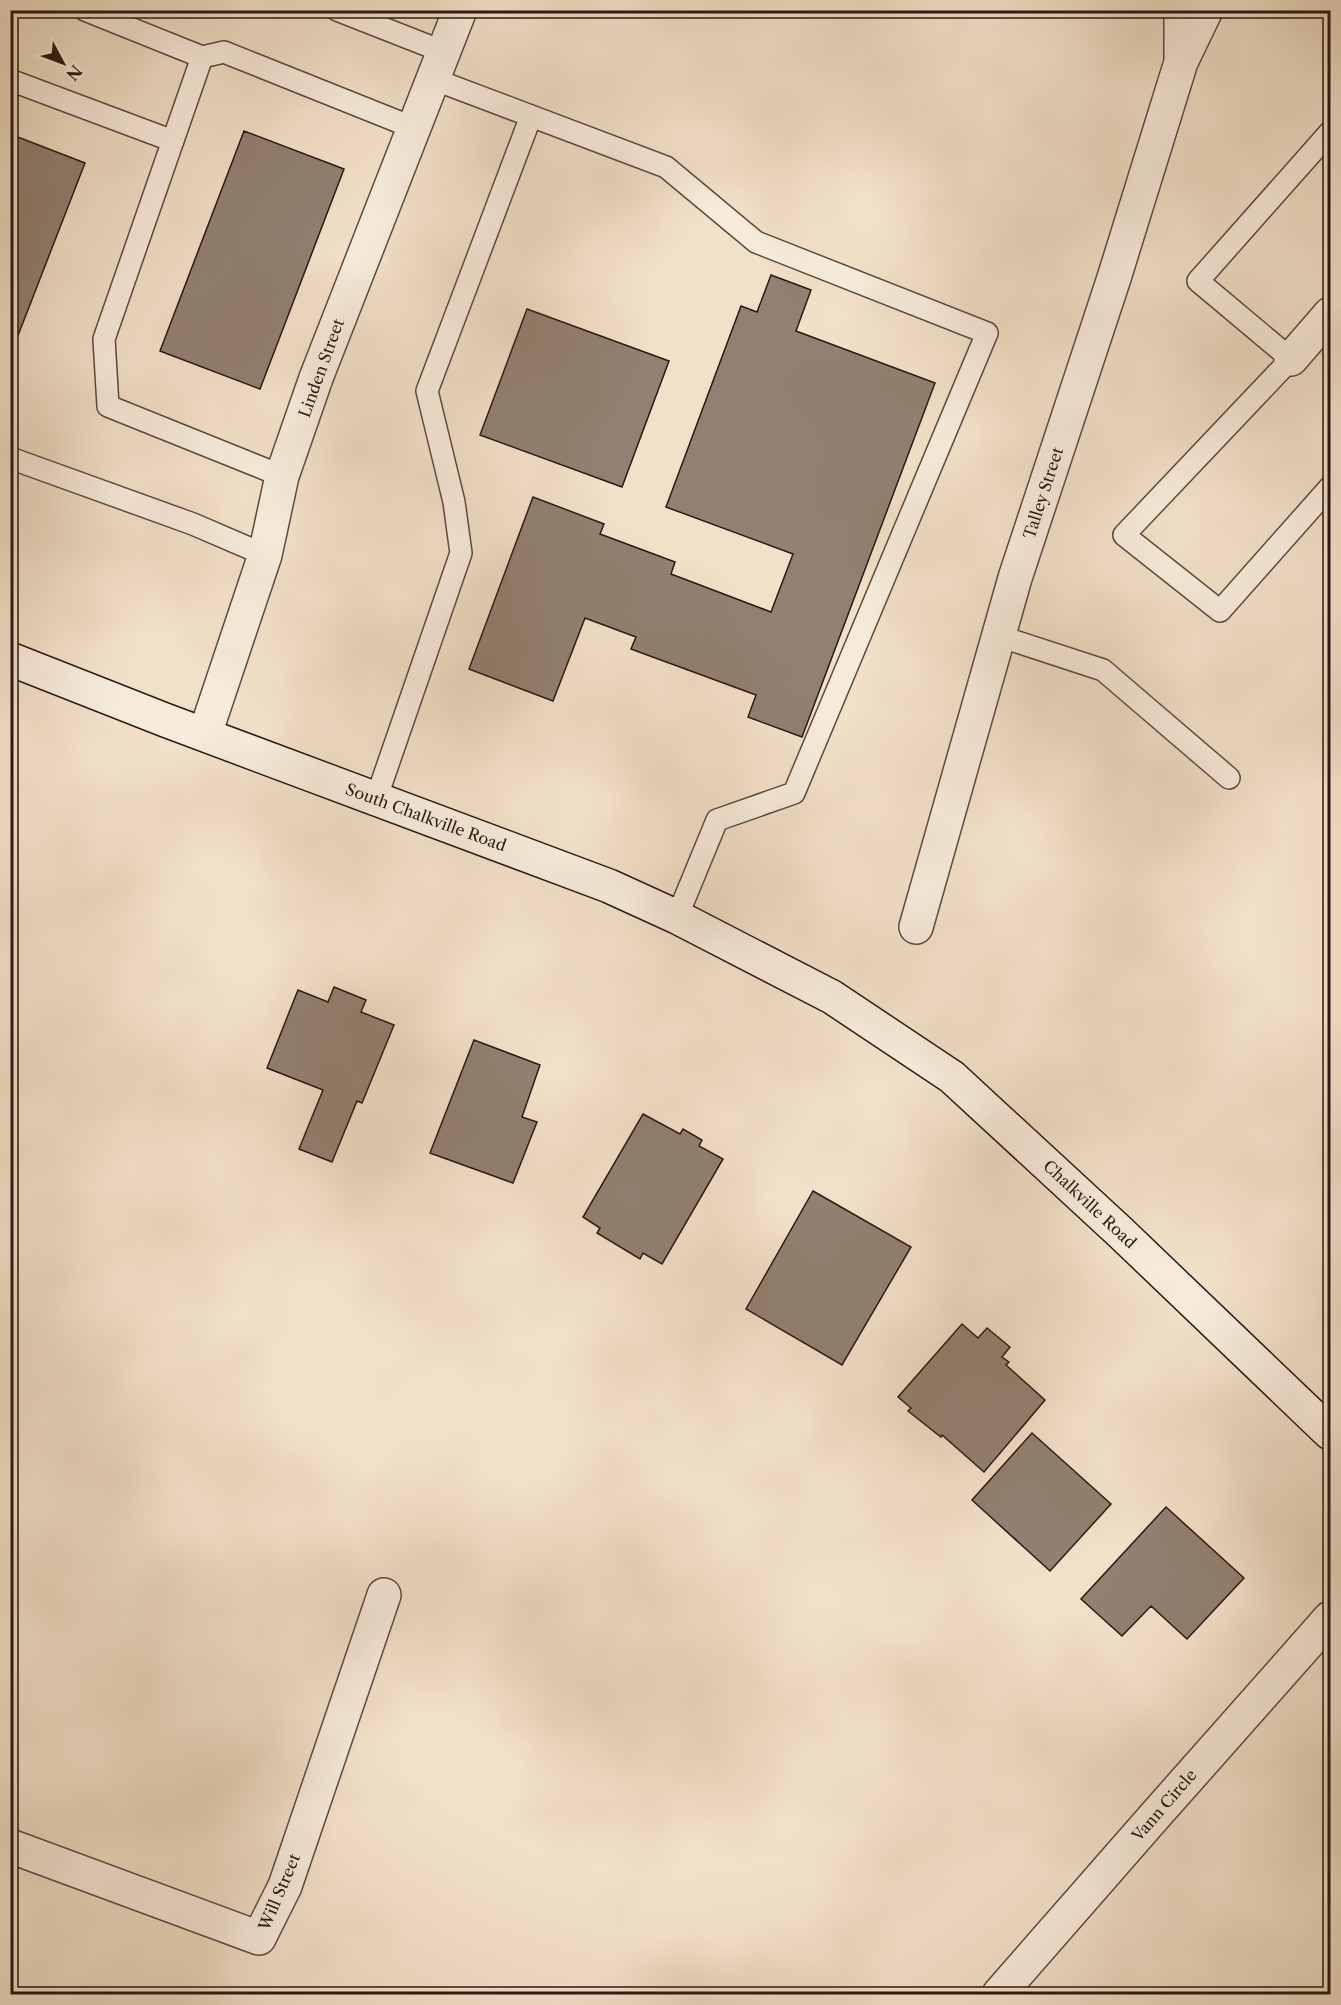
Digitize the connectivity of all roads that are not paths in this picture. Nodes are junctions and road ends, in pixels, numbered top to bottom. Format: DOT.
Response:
graph roads {
  1 [pos="85,10"];
  2 [pos="337,10"];
  3 [pos="460,10"];
  4 [pos="1181,10"];
  5 [pos="1206,10"];
  6 [pos="202,57"];
  7 [pos="1181,62"];
  8 [pos="439,66"];
  9 [pos="10,80"];
  10 [pos="531,116"];
  11 [pos="414,128"];
  12 [pos="1330,132"];
  13 [pos="173,141"];
  14 [pos="1330,314"];
  15 [pos="1291,359"];
  16 [pos="10,458"];
  17 [pos="282,476"];
  18 [pos="1330,487"];
  19 [pos="265,555"];
  20 [pos="999,636"];
  21 [pos="10,659"];
  22 [pos="205,734"];
  23 [pos="1229,778"];
  24 [pos="376,799"];
  25 [pos="677,917"];
  26 [pos="916,927"];
  27 [pos="832,997"];
  28 [pos="1330,1432"];
  29 [pos="384,1595"];
  30 [pos="1330,1618"];
  31 [pos="10,1846"];
  32 [pos="999,1995"];
  1 -- 6 [label="lane"];
  2 -- 8 [label="lane"];
  3 -- 8 [label="street, Linden Street"];
  4 -- 7 [label="street, Talley Street"];
  5 -- 7 [label="street, Talley Street"];
  6 -- 11 [label="lane"];
  6 -- 13 [label="lane"];
  7 -- 20 [label="street, Talley Street"];
  8 -- 10 [label="lane"];
  8 -- 11 [label="street, Linden Street"];
  9 -- 13 [label="lane"];
  10 -- 24 [label="lane"];
  10 -- 25 [label="lane"];
  11 -- 17 [label="street, Linden Street"];
  12 -- 15 [label="lane"];
  13 -- 17 [label="lane"];
  14 -- 15 [label="street"];
  15 -- 18 [label="lane"];
  16 -- 19 [label="lane"];
  17 -- 19 [label="street, Linden Street"];
  19 -- 22 [label="street, Linden Street"];
  20 -- 23 [label="lane"];
  20 -- 26 [label="street, Talley Street"];
  21 -- 22 [label="street, South Chalkville Road"];
  22 -- 24 [label="street, South Chalkville Road"];
  24 -- 25 [label="street, South Chalkville Road"];
  25 -- 27 [label="street, South Chalkville Road"];
  27 -- 28 [label="street, Chalkville Road"];
  29 -- 31 [label="street, Will Street"];
  30 -- 32 [label="street, Vann Circle"];
}
